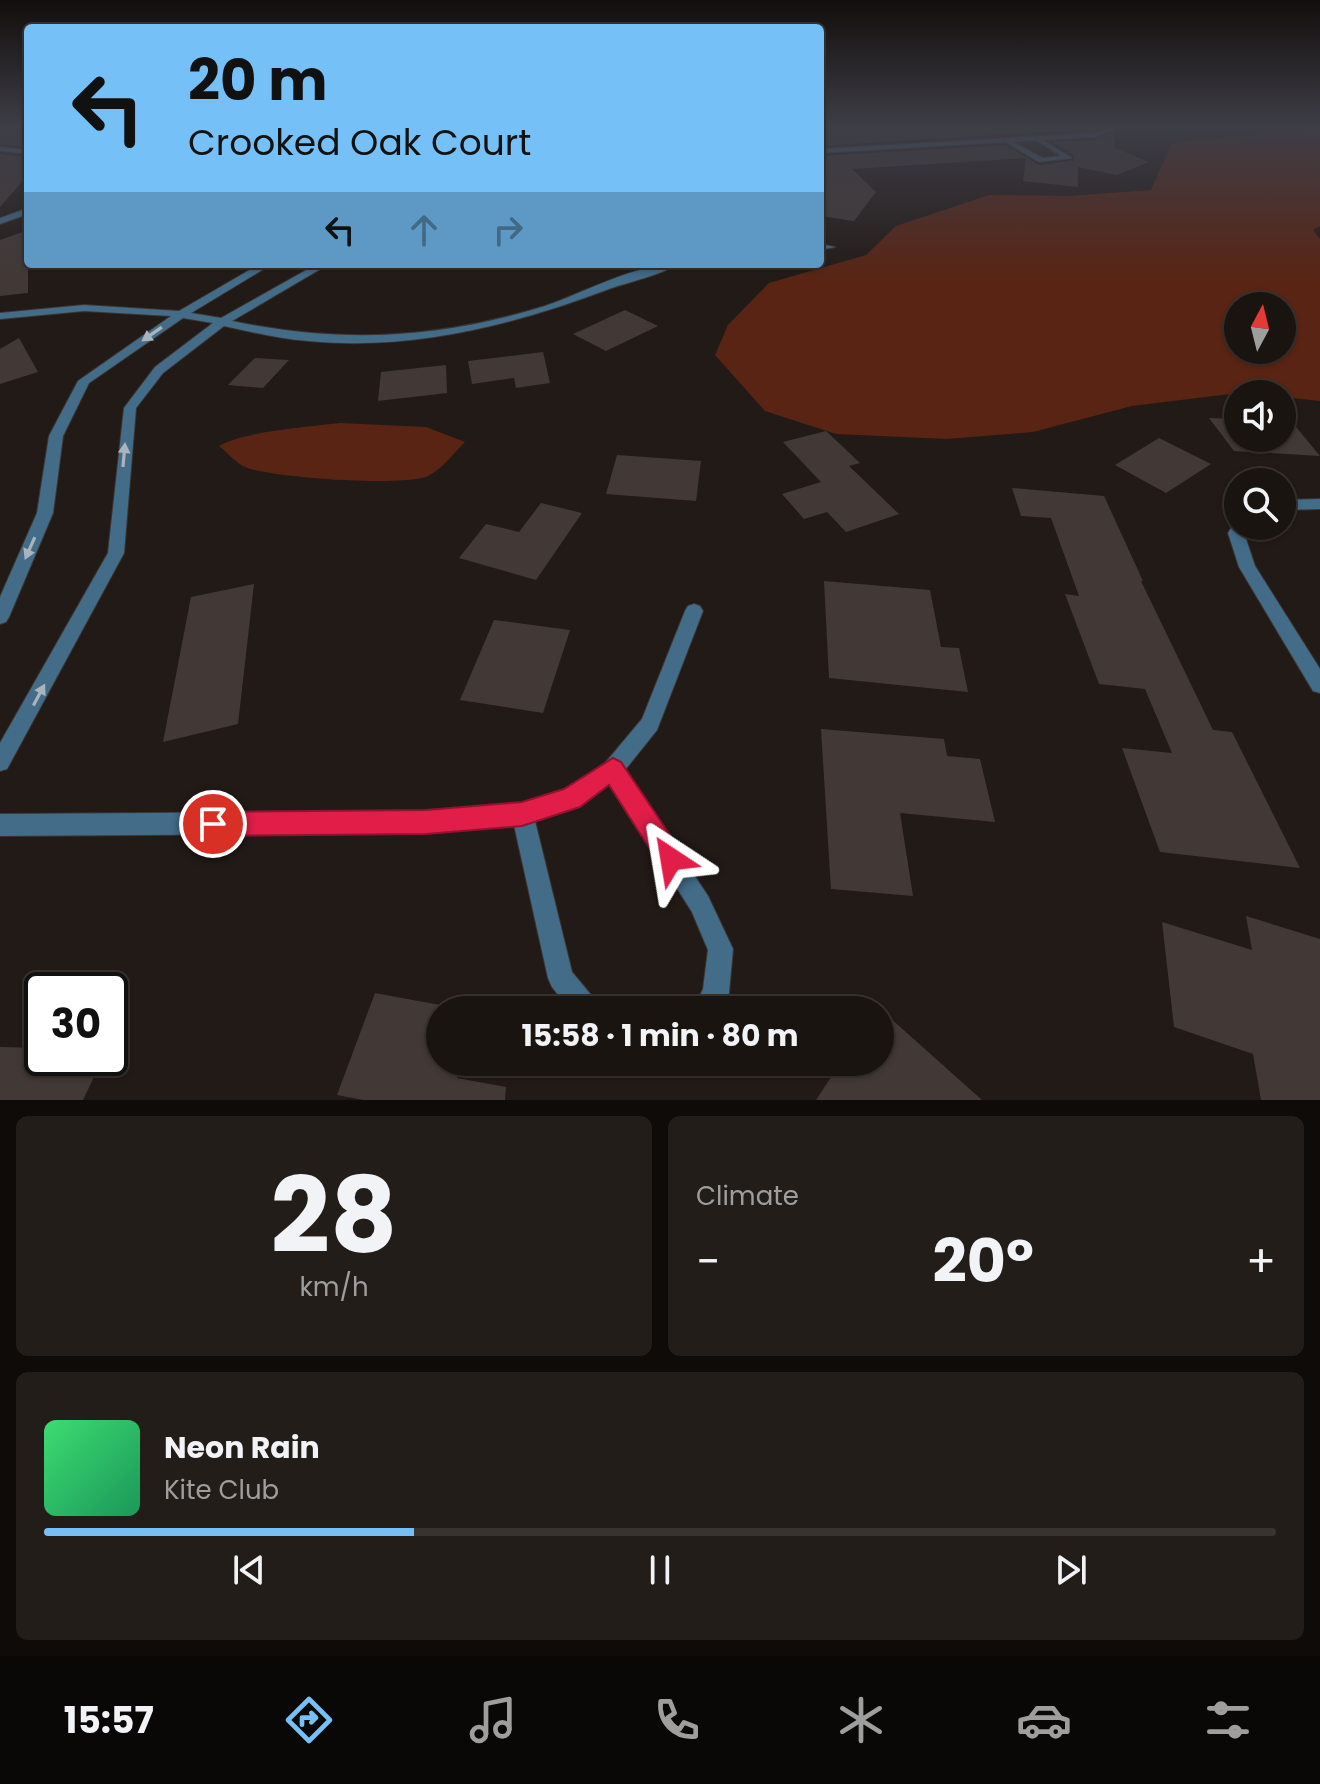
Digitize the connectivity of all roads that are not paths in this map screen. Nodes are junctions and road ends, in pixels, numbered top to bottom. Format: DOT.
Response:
graph roads {
  1 [pos="24,212"];
  2 [pos="0,221"];
  3 [pos="260,268"];
  4 [pos="317,268"];
  5 [pos="662,268"];
  6 [pos="180,315"];
  7 [pos="0,316"];
  8 [pos="222,322"];
  9 [pos="1320,504"];
  10 [pos="1296,505"];
  11 [pos="1238,540"];
  12 [pos="694,611"];
  13 [pos="0,617"];
  14 [pos="1320,685"];
  15 [pos="0,762"];
  16 [pos="613,769"];
  17 [pos="522,814"];
  18 [pos="0,825"];
  19 [pos="576,996"];
  20 [pos="714,996"];
  1 -- 2 [label="street"];
  3 -- 6 [label="street"];
  4 -- 8 [label="street"];
  5 -- 8 [label="street"];
  6 -- 7 [label="street"];
  6 -- 8 [label="street"];
  6 -- 13 [label="street, one-way"];
  15 -- 8 [label="street, one-way"];
  9 -- 10 [label="street"];
  11 -- 14 [label="street"];
  12 -- 16 [label="street"];
  16 -- 17 [label="street"];
  16 -- 20 [label="street"];
  17 -- 18 [label="street"];
  17 -- 19 [label="street"];
}
